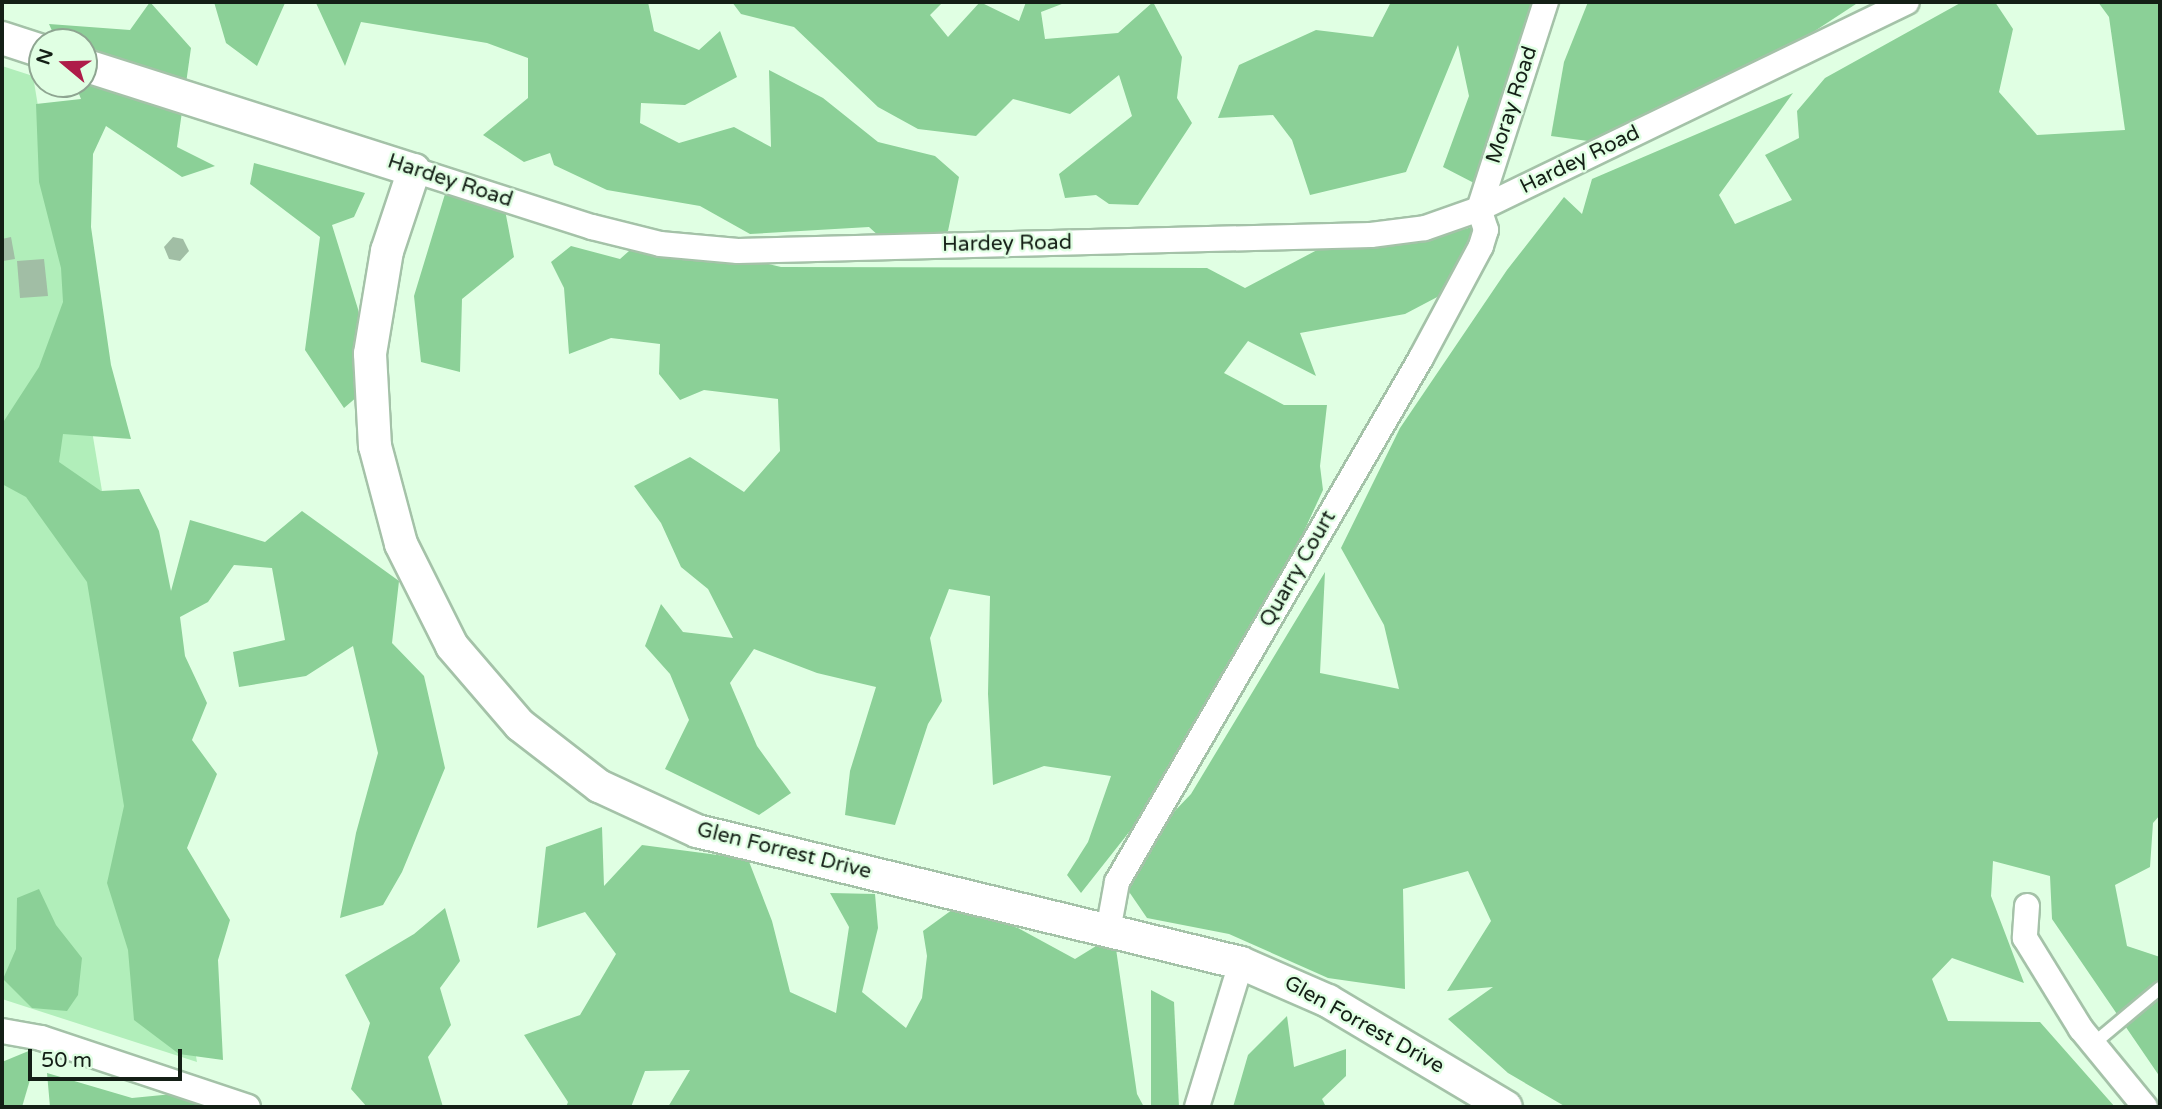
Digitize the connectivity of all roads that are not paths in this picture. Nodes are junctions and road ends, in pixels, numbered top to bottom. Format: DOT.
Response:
graph roads {
  1 [pos="1546,2"];
  2 [pos="1908,2"];
  3 [pos="2,38"];
  4 [pos="28,46"];
  5 [pos="98,69"];
  6 [pos="414,170"];
  7 [pos="1479,209"];
  8 [pos="2027,906"];
  9 [pos="1108,931"];
  10 [pos="1241,963"];
  11 [pos="2160,988"];
  12 [pos="2,1031"];
  13 [pos="2093,1044"];
  14 [pos="242,1106"];
  15 [pos="1197,1107"];
  16 [pos="1506,1107"];
  17 [pos="2145,1107"];
  1 -- 7 [label="street, Moray Road"];
  2 -- 7 [label="street, Hardey Road"];
  3 -- 4 [label="street"];
  5 -- 6 [label="street, Hardey Road"];
  6 -- 7 [label="street, Hardey Road"];
  6 -- 9 [label="street, Glen Forrest Drive"];
  7 -- 9 [label="street, Quarry Court"];
  8 -- 13 [label="street"];
  9 -- 10 [label="street, Glen Forrest Drive"];
  10 -- 15 [label="street"];
  10 -- 16 [label="street, Glen Forrest Drive"];
  11 -- 13 [label="lane"];
  12 -- 14 [label="street"];
  13 -- 17 [label="street"];
}
